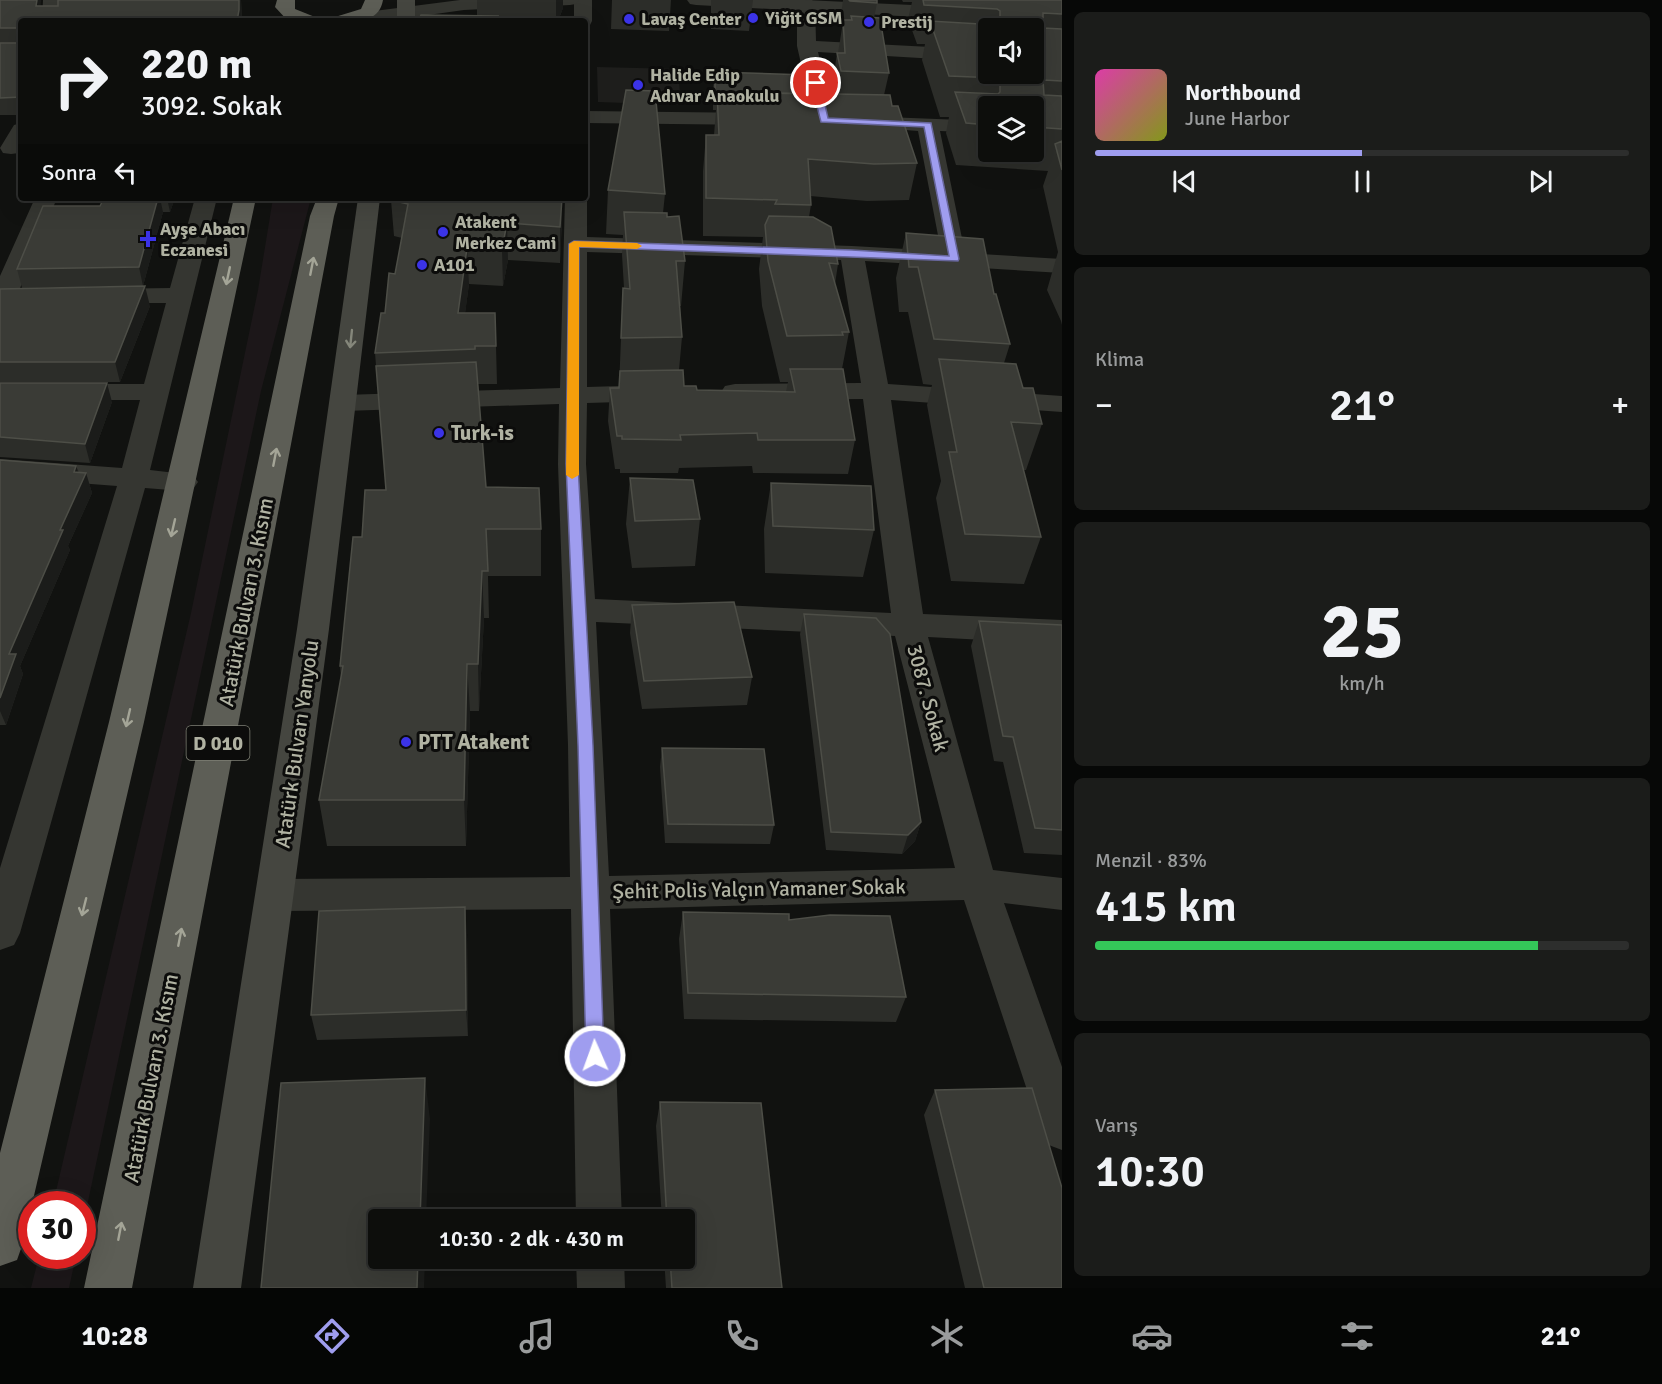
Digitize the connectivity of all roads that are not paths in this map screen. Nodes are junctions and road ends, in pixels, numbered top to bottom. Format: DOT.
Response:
graph roads {
  1 [pos="52,0"];
  2 [pos="531,0"];
  3 [pos="548,0"];
  4 [pos="570,0"];
  5 [pos="583,0"];
  6 [pos="696,0"];
  7 [pos="754,1"];
  8 [pos="806,4"];
  9 [pos="920,5"];
  10 [pos="374,11"];
  11 [pos="408,14"];
  12 [pos="968,14"];
  13 [pos="51,18"];
  14 [pos="353,18"];
  15 [pos="582,18"];
  16 [pos="807,46"];
  17 [pos="978,56"];
  18 [pos="588,117"];
  19 [pos="782,120"];
  20 [pos="928,125"];
  21 [pos="978,127"];
  22 [pos="18,135"];
  23 [pos="11,148"];
  24 [pos="45,201"];
  25 [pos="205,201"];
  26 [pos="244,201"];
  27 [pos="327,201"];
  28 [pos="368,201"];
  29 [pos="576,201"];
  30 [pos="574,244"];
  31 [pos="852,253"];
  32 [pos="954,259"];
  33 [pos="1062,266"];
  34 [pos="181,295"];
  35 [pos="86,297"];
  36 [pos="10,298"];
  37 [pos="876,391"];
  38 [pos="0,392"];
  39 [pos="156,392"];
  40 [pos="713,392"];
  41 [pos="678,393"];
  42 [pos="574,394"];
  43 [pos="344,403"];
  44 [pos="1062,404"];
  45 [pos="0,468"];
  46 [pos="133,480"];
  47 [pos="183,482"];
  48 [pos="579,610"];
  49 [pos="909,627"];
  50 [pos="1062,632"];
  51 [pos="9,872"];
  52 [pos="978,884"];
  53 [pos="591,892"];
  54 [pos="1062,894"];
  55 [pos="276,895"];
  56 [pos="0,933"];
  57 [pos="1062,1129"];
  58 [pos="599,1209"];
  59 [pos="0,1243"];
  60 [pos="600,1269"];
  61 [pos="108,1288"];
  62 [pos="217,1288"];
  63 [pos="601,1288"];
  1 -- 13 [label="street"];
  2 -- 3 [label="street"];
  3 -- 4 [label="street"];
  3 -- 11 [label="street"];
  5 -- 15 [label="street"];
  6 -- 7 [label="street"];
  7 -- 8 [label="street"];
  8 -- 9 [label="street"];
  8 -- 16 [label="street"];
  9 -- 12 [label="street"];
  10 -- 11 [label="street"];
  10 -- 14 [label="highway"];
  16 -- 17 [label="street"];
  16 -- 20 [label="street"];
  18 -- 19 [label="street"];
  20 -- 21 [label="street"];
  20 -- 32 [label="street"];
  22 -- 23 [label="street"];
  24 -- 36 [label="street"];
  25 -- 34 [label="street"];
  26 -- 47 [label="highway, one-way"];
  61 -- 27 [label="highway, Atatürk Bulvarı 3. Kısım / D 010, one-way"];
  28 -- 43 [label="main road, Atatürk Bulvarı Yanyolu, one-way"];
  29 -- 30 [label="street"];
  30 -- 31 [label="street"];
  30 -- 42 [label="street"];
  31 -- 32 [label="street"];
  31 -- 37 [label="street, 3087. Sokak"];
  32 -- 33 [label="street"];
  34 -- 35 [label="street"];
  34 -- 39 [label="street"];
  37 -- 40 [label="street"];
  37 -- 44 [label="street"];
  37 -- 49 [label="street, 3087. Sokak"];
  38 -- 39 [label="street"];
  39 -- 46 [label="street"];
  41 -- 42 [label="street"];
  42 -- 43 [label="street"];
  42 -- 48 [label="street"];
  43 -- 55 [label="main road, Atatürk Bulvarı Yanyolu"];
  45 -- 46 [label="street"];
  46 -- 47 [label="street"];
  46 -- 51 [label="street"];
  47 -- 59 [label="highway, one-way"];
  48 -- 49 [label="street"];
  48 -- 53 [label="street"];
  49 -- 50 [label="street"];
  49 -- 52 [label="street, 3087. Sokak"];
  51 -- 56 [label="street"];
  52 -- 53 [label="street, Şehit Polis Yalçın Yamaner Sokak"];
  52 -- 54 [label="street, Şehit Polis Yalçın Yamaner Sokak"];
  52 -- 57 [label="street, 3087. Sokak"];
  53 -- 55 [label="street, Şehit Polis Yalçın Yamaner Sokak"];
  53 -- 58 [label="street"];
  55 -- 62 [label="main road, Atatürk Bulvarı Yanyolu"];
  60 -- 63 [label="street"];
}
